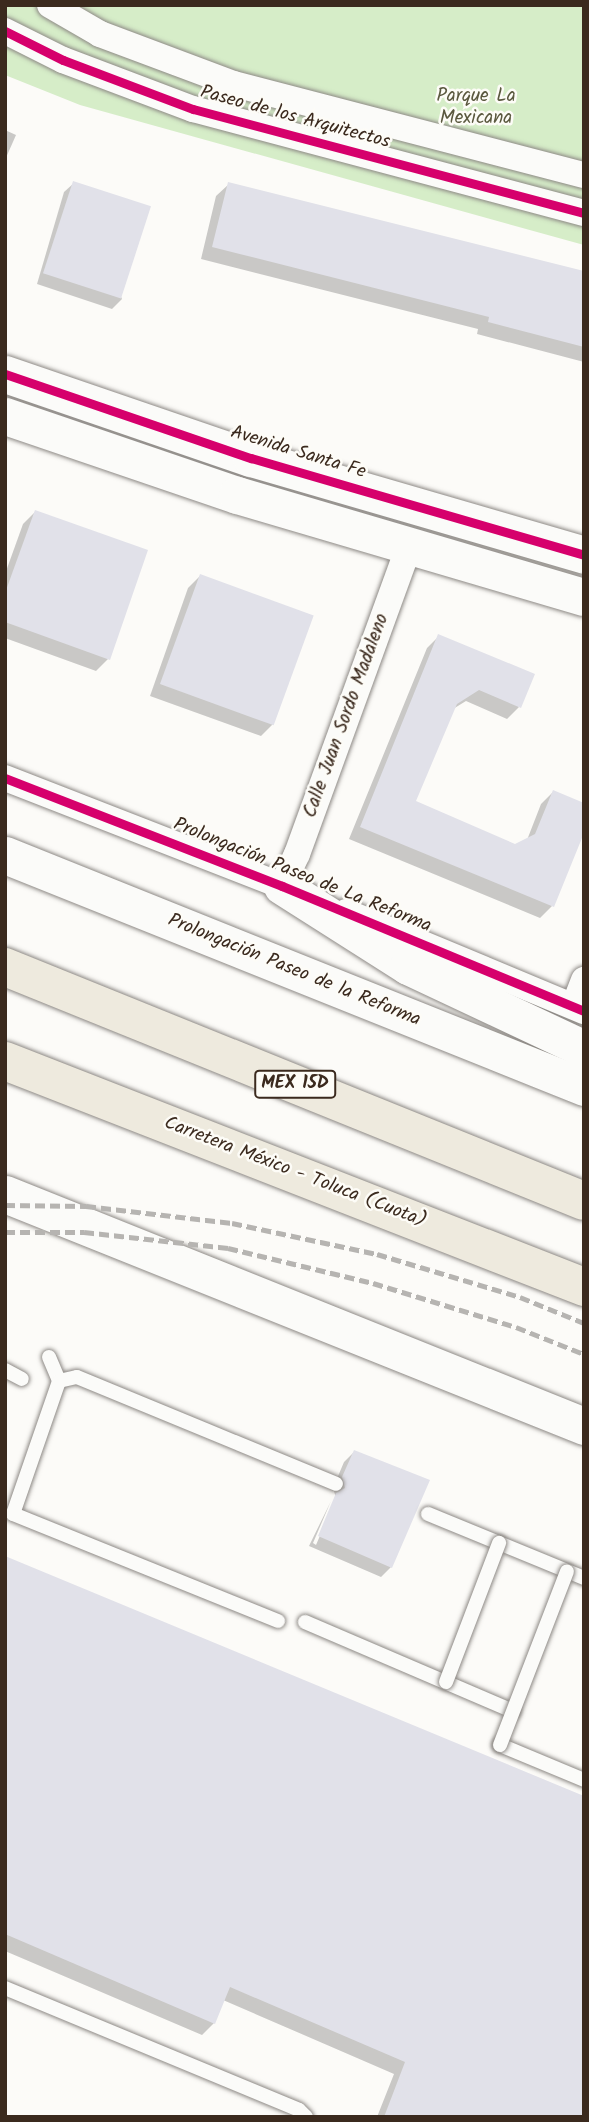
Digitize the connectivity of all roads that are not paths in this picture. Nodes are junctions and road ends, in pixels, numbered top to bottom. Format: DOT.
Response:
graph roads {
  1 [pos="50,5"];
  2 [pos="5,31"];
  3 [pos="584,175"];
  4 [pos="584,213"];
  5 [pos="5,374"];
  6 [pos="5,416"];
  7 [pos="409,546"];
  8 [pos="584,555"];
  9 [pos="584,597"];
  10 [pos="5,778"];
  11 [pos="7,856"];
  12 [pos="282,886"];
  13 [pos="5,967"];
  14 [pos="584,980"];
  15 [pos="579,1008"];
  16 [pos="584,1049"];
  17 [pos="5,1062"];
  18 [pos="584,1087"];
  19 [pos="5,1194"];
  20 [pos="584,1201"];
  21 [pos="584,1287"];
  22 [pos="49,1357"];
  23 [pos="5,1370"];
  24 [pos="22,1379"];
  25 [pos="60,1381"];
  26 [pos="584,1426"];
  27 [pos="336,1484"];
  28 [pos="428,1514"];
  29 [pos="499,1543"];
  30 [pos="567,1571"];
  31 [pos="584,1578"];
  32 [pos="278,1621"];
  33 [pos="305,1622"];
  34 [pos="446,1682"];
  35 [pos="513,1711"];
  36 [pos="584,1780"];
  37 [pos="5,1988"];
  38 [pos="306,2117"];
  1 -- 3 [label="street, Paseo de los Arquitectos"];
  2 -- 4 [label="street, Paseo de los Arquitectos"];
  5 -- 8 [label="main road, Avenida Santa Fe"];
  6 -- 7 [label="main road"];
  7 -- 9 [label="main road"];
  7 -- 12 [label="street, Calle Juan Sordo Madaleno"];
  10 -- 12 [label="street, Prolongación Paseo de La Reforma"];
  11 -- 18 [label="main road, Prolongación Paseo de la Reforma"];
  12 -- 15 [label="street, Prolongación Paseo de La Reforma"];
  12 -- 16 [label="main road"];
  13 -- 20 [label="highway, MEX 15D"];
  14 -- 15 [label="street"];
  17 -- 21 [label="highway, Carretera México - Toluca (Cuota)"];
  19 -- 26 [label="main road"];
  22 -- 25 [label="lane"];
  23 -- 24 [label="lane"];
  25 -- 27 [label="lane"];
  25 -- 32 [label="lane"];
  28 -- 29 [label="lane"];
  29 -- 30 [label="lane"];
  29 -- 34 [label="lane, bridge"];
  30 -- 31 [label="lane"];
  30 -- 35 [label="lane, bridge"];
  33 -- 34 [label="lane"];
  34 -- 35 [label="lane"];
  35 -- 36 [label="lane, bridge"];
  37 -- 38 [label="lane"];
}
